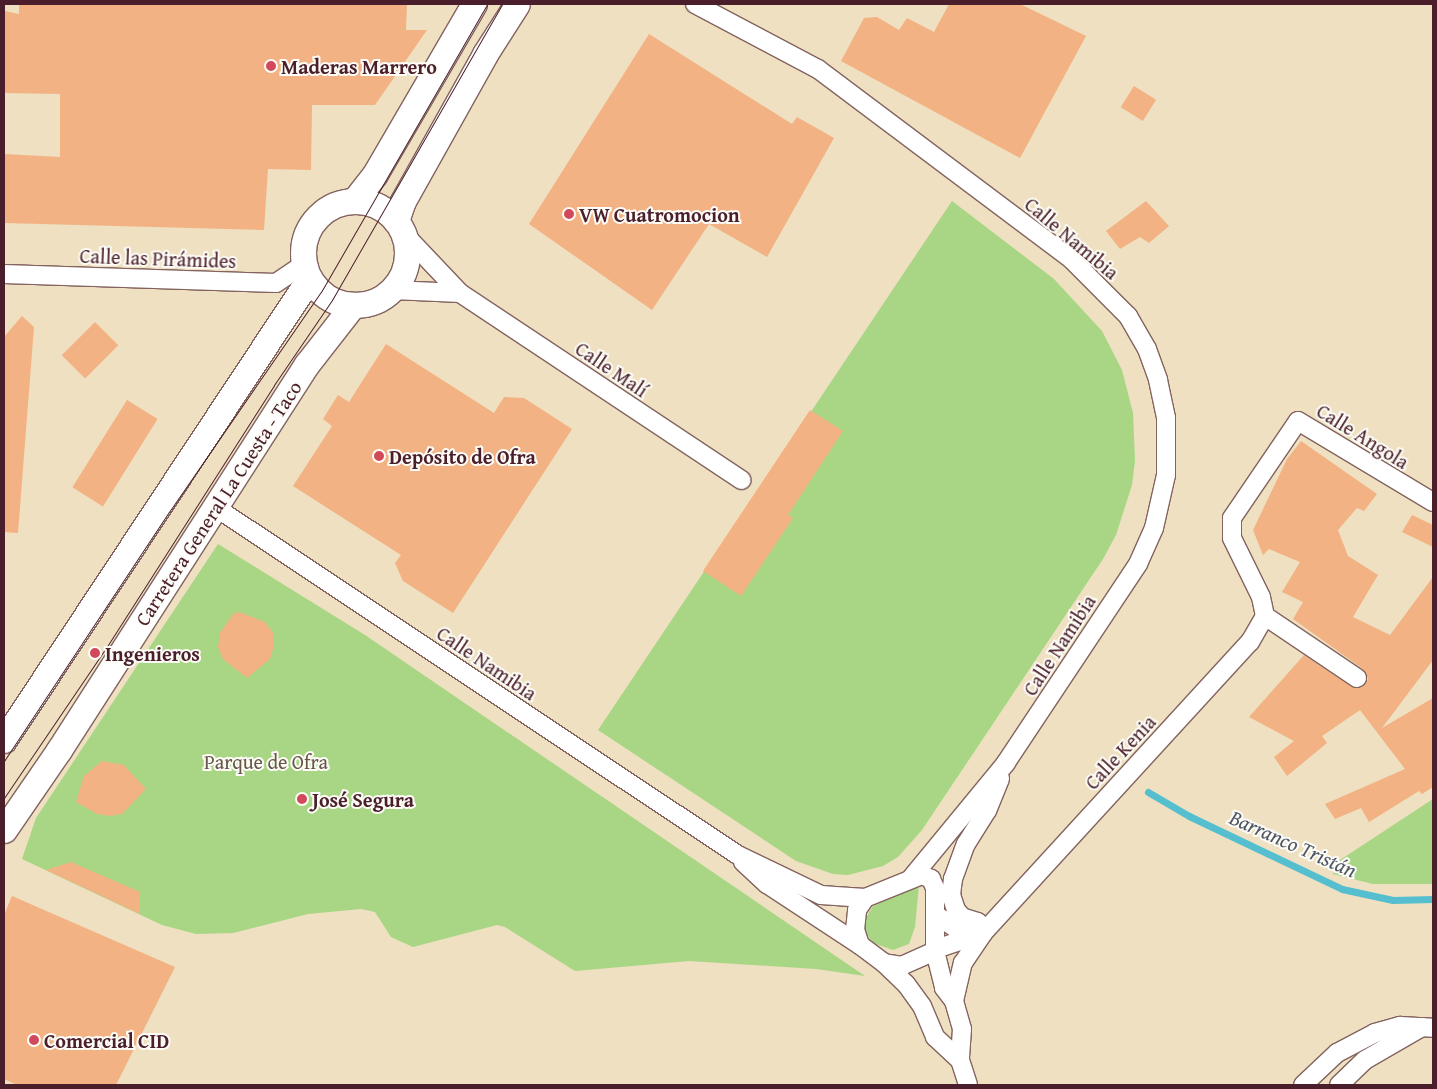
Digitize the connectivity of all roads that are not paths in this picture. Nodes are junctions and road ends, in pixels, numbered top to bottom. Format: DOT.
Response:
graph roads {
  1 [pos="474,4"];
  2 [pos="517,4"];
  3 [pos="695,4"];
  4 [pos="354,201"];
  5 [pos="400,227"];
  6 [pos="307,272"];
  7 [pos="4,274"];
  8 [pos="392,290"];
  9 [pos="460,293"];
  10 [pos="353,305"];
  11 [pos="741,480"];
  12 [pos="1433,502"];
  13 [pos="216,507"];
  14 [pos="1265,616"];
  15 [pos="1357,678"];
  16 [pos="4,740"];
  17 [pos="1006,763"];
  18 [pos="959,823"];
  19 [pos="4,830"];
  20 [pos="736,854"];
  21 [pos="912,876"];
  22 [pos="935,888"];
  23 [pos="865,898"];
  24 [pos="936,915"];
  25 [pos="981,927"];
  26 [pos="860,946"];
  27 [pos="935,950"];
  28 [pos="884,963"];
  29 [pos="954,1001"];
  30 [pos="1429,1027"];
  31 [pos="960,1060"];
  32 [pos="968,1085"];
  33 [pos="1302,1085"];
  34 [pos="1339,1085"];
  1 -- 4 [label="main road"];
  2 -- 5 [label="main road"];
  3 -- 17 [label="street, Calle Namibia"];
  4 -- 5 [label="main road"];
  4 -- 6 [label="main road"];
  5 -- 8 [label="main road"];
  5 -- 9 [label="street, Calle Malí"];
  6 -- 7 [label="street, Calle las Pirámides"];
  6 -- 10 [label="main road"];
  6 -- 16 [label="main road"];
  8 -- 9 [label="street"];
  8 -- 10 [label="main road"];
  9 -- 11 [label="street, Calle Malí"];
  10 -- 13 [label="main road, Carretera General La Cuesta - Taco"];
  12 -- 14 [label="street, Calle Angola"];
  13 -- 19 [label="main road, Carretera General La Cuesta - Taco"];
  13 -- 20 [label="street, Calle Namibia"];
  14 -- 15 [label="street"];
  14 -- 25 [label="street, Calle Kenia"];
  17 -- 18 [label="street, Calle Namibia"];
  17 -- 25 [label="street, Calle Namibia"];
  18 -- 21 [label="street, Calle Namibia"];
  18 -- 22 [label="street, Calle Namibia"];
  20 -- 23 [label="street, Calle Namibia"];
  20 -- 26 [label="street, Calle Namibia"];
  21 -- 22 [label="street"];
  21 -- 23 [label="street"];
  22 -- 24 [label="street"];
  23 -- 26 [label="street"];
  24 -- 25 [label="street"];
  24 -- 27 [label="street"];
  25 -- 27 [label="street, Calle Kenia"];
  25 -- 29 [label="street"];
  26 -- 28 [label="street"];
  27 -- 28 [label="street"];
  27 -- 29 [label="street"];
  28 -- 31 [label="street"];
  29 -- 31 [label="street"];
  30 -- 33 [label="street"];
  30 -- 34 [label="street"];
  31 -- 32 [label="street"];
}
